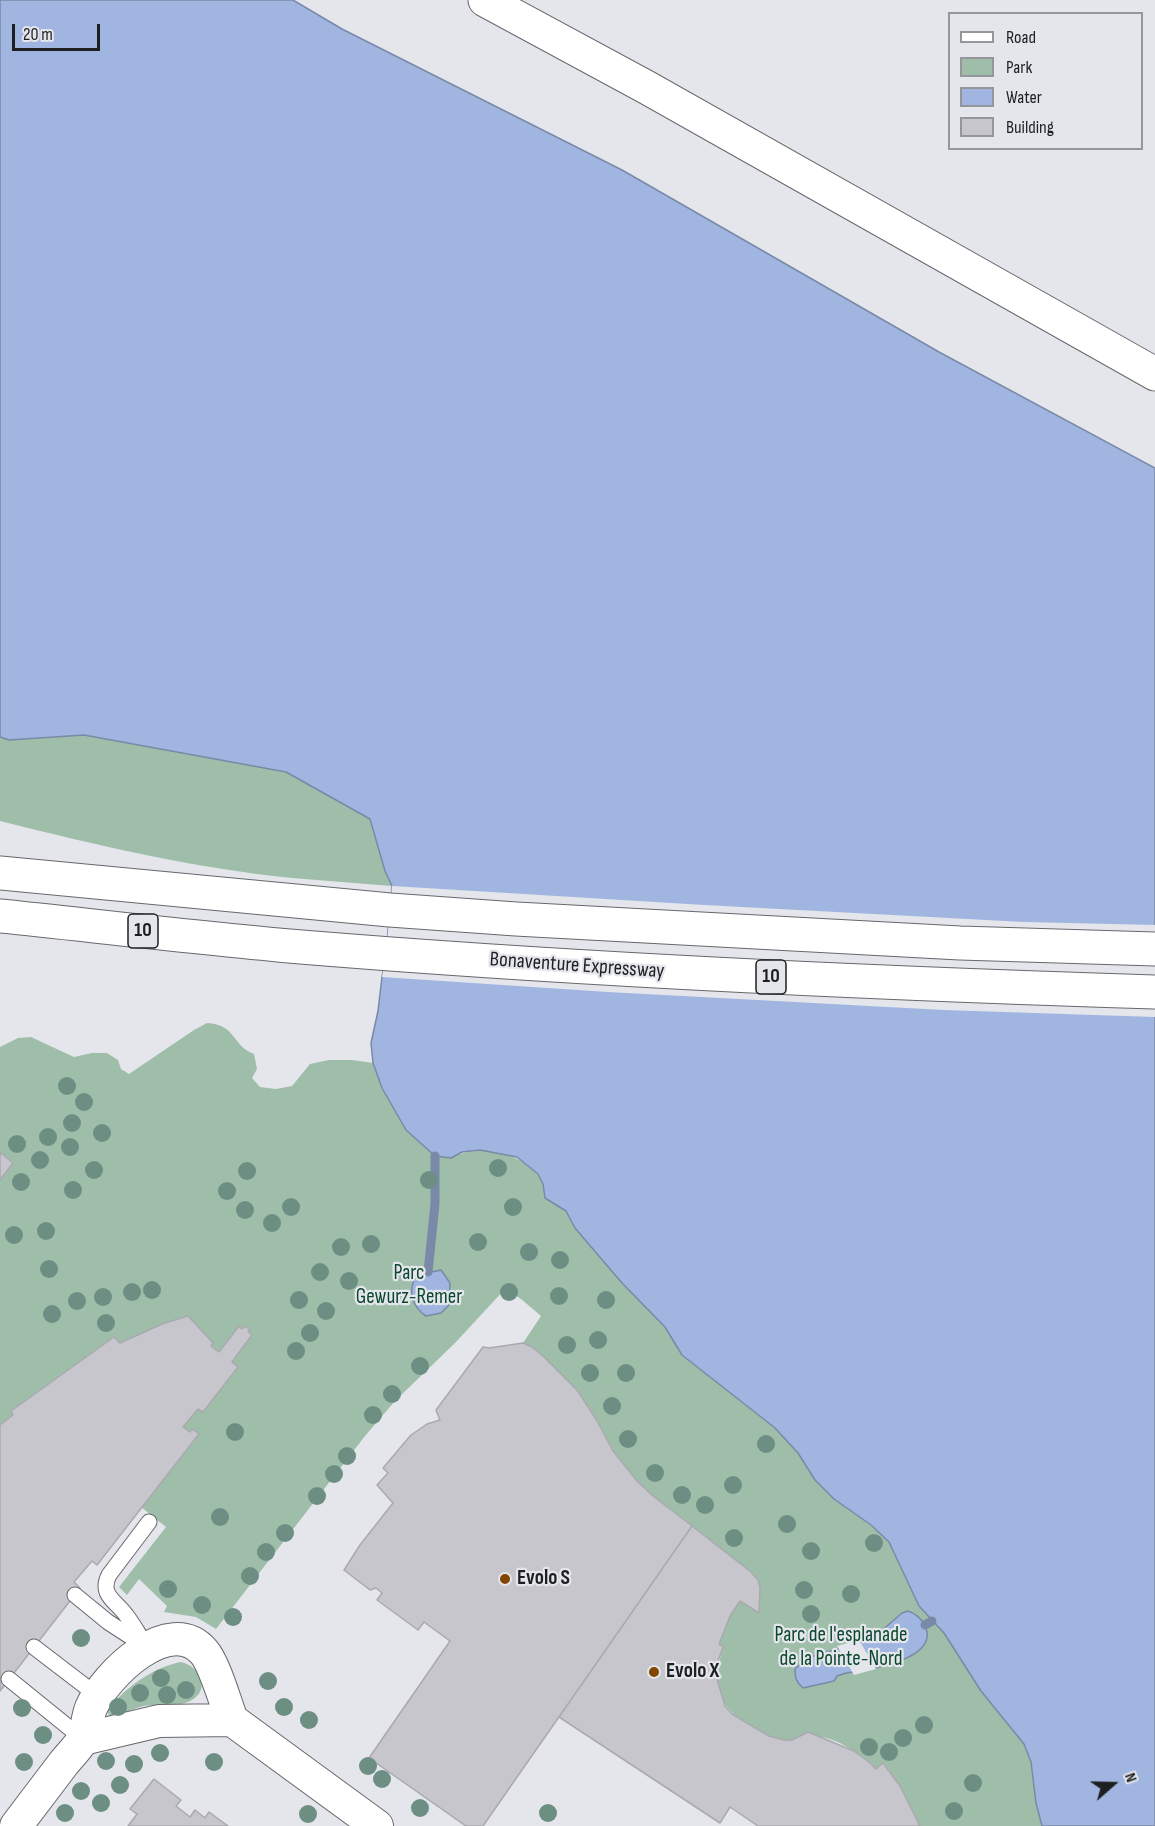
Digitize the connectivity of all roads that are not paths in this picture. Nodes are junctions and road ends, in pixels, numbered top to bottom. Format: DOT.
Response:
graph roads {
  1 [pos="485,0"];
  2 [pos="1155,374"];
  3 [pos="2,872"];
  4 [pos="0,916"];
  5 [pos="1155,949"];
  6 [pos="1155,992"];
  7 [pos="149,1522"];
  8 [pos="75,1594"];
  9 [pos="34,1647"];
  10 [pos="147,1647"];
  11 [pos="9,1679"];
  12 [pos="98,1696"];
  13 [pos="232,1720"];
  14 [pos="83,1739"];
  15 [pos="16,1826"];
  16 [pos="376,1826"];
  1 -- 2 [label="highway"];
  3 -- 5 [label="highway, Bonaventure Expressway / 10"];
  4 -- 6 [label="highway, Bonaventure Expressway / 10"];
  7 -- 10 [label="lane"];
  8 -- 10 [label="lane"];
  9 -- 12 [label="lane"];
  10 -- 12 [label="street"];
  10 -- 13 [label="street"];
  11 -- 14 [label="lane"];
  12 -- 14 [label="street"];
  13 -- 14 [label="street"];
  13 -- 16 [label="street"];
  14 -- 15 [label="street"];
}
